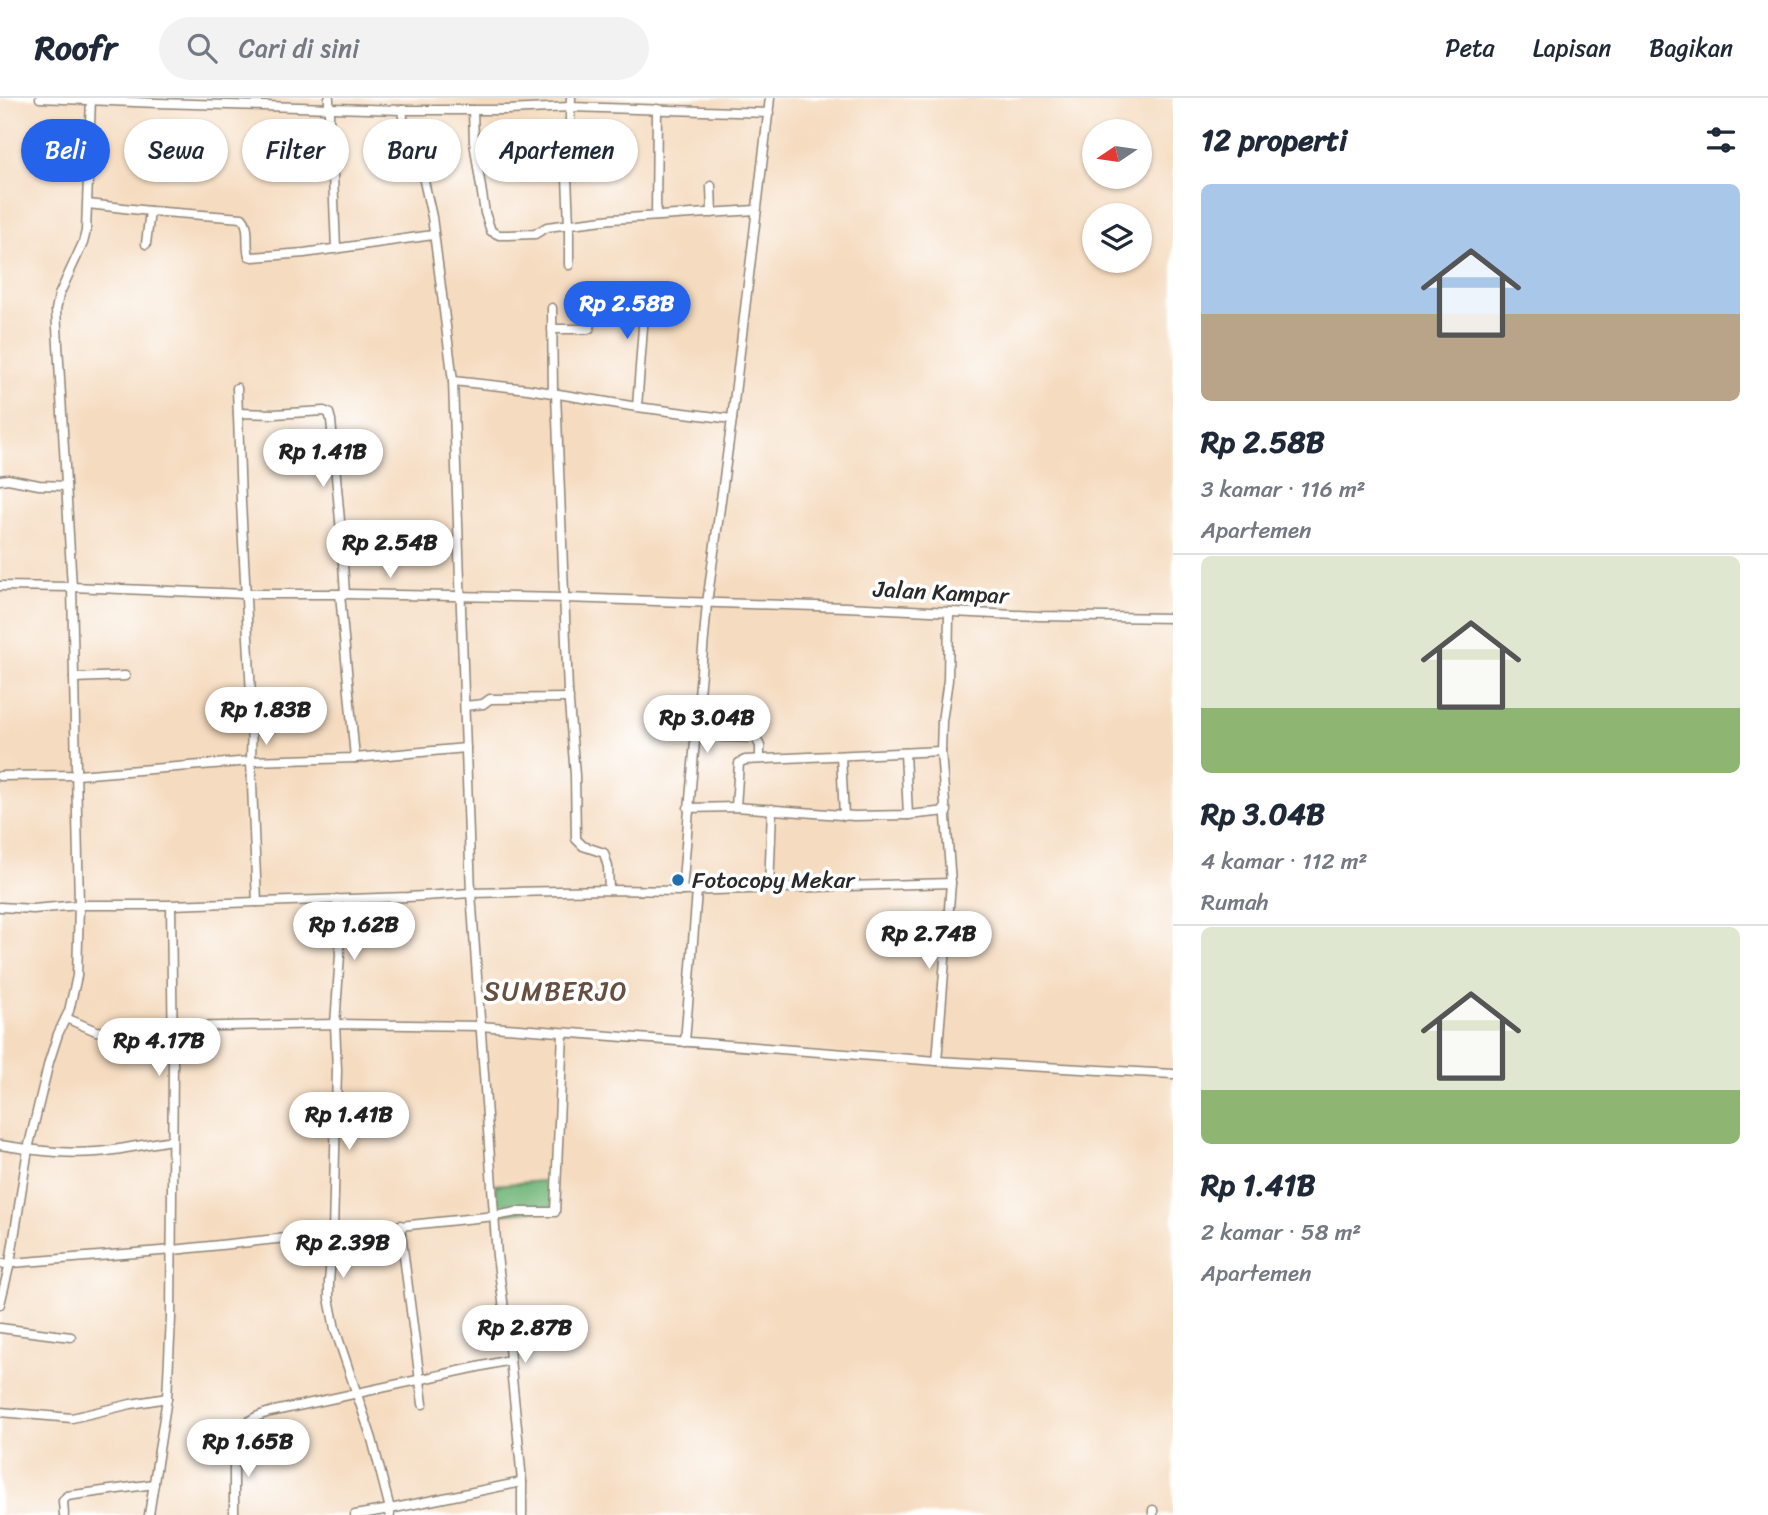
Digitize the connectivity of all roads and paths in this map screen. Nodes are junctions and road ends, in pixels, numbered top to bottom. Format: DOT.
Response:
graph roads {
  1 [pos="40,98"];
  2 [pos="770,98"];
  3 [pos="91,99"];
  4 [pos="328,103"];
  5 [pos="570,103"];
  6 [pos="657,109"];
  7 [pos="402,110"];
  8 [pos="473,110"];
  9 [pos="769,113"];
  10 [pos="711,186"];
  11 [pos="88,204"];
  12 [pos="756,210"];
  13 [pos="150,211"];
  14 [pos="712,213"];
  15 [pos="656,216"];
  16 [pos="569,225"];
  17 [pos="433,235"];
  18 [pos="146,244"];
  19 [pos="336,249"];
  20 [pos="569,265"];
  21 [pos="552,308"];
  22 [pos="552,329"];
  23 [pos="453,381"];
  24 [pos="237,388"];
  25 [pos="555,396"];
  26 [pos="637,407"];
  27 [pos="238,413"];
  28 [pos="732,419"];
  29 [pos="0,480"];
  30 [pos="66,486"];
  31 [pos="0,586"];
  32 [pos="72,587"];
  33 [pos="245,594"];
  34 [pos="342,594"];
  35 [pos="461,596"];
  36 [pos="564,598"];
  37 [pos="707,603"];
  38 [pos="949,612"];
  39 [pos="1173,618"];
  40 [pos="125,676"];
  41 [pos="74,678"];
  42 [pos="569,698"];
  43 [pos="754,704"];
  44 [pos="465,706"];
  45 [pos="721,737"];
  46 [pos="752,737"];
  47 [pos="466,748"];
  48 [pos="941,751"];
  49 [pos="905,753"];
  50 [pos="841,755"];
  51 [pos="355,758"];
  52 [pos="760,759"];
  53 [pos="251,761"];
  54 [pos="77,775"];
  55 [pos="0,776"];
  56 [pos="736,807"];
  57 [pos="688,808"];
  58 [pos="772,809"];
  59 [pos="947,811"];
  60 [pos="908,815"];
  61 [pos="844,816"];
  62 [pos="951,883"];
  63 [pos="769,888"];
  64 [pos="609,890"];
  65 [pos="682,891"];
  66 [pos="697,891"];
  67 [pos="471,893"];
  68 [pos="337,899"];
  69 [pos="257,902"];
  70 [pos="79,905"];
  71 [pos="171,905"];
  72 [pos="0,907"];
  73 [pos="67,1015"];
  74 [pos="335,1024"];
  75 [pos="480,1026"];
  76 [pos="172,1030"];
  77 [pos="563,1033"];
  78 [pos="685,1042"];
  79 [pos="937,1062"];
  80 [pos="1173,1074"];
  81 [pos="172,1139"];
  82 [pos="0,1144"];
  83 [pos="28,1149"];
  84 [pos="495,1216"];
  85 [pos="400,1225"];
  86 [pos="333,1233"];
  87 [pos="173,1250"];
  88 [pos="10,1263"];
  89 [pos="0,1264"];
  90 [pos="0,1304"];
  91 [pos="0,1328"];
  92 [pos="71,1337"];
  93 [pos="510,1360"];
  94 [pos="420,1380"];
  95 [pos="357,1393"];
  96 [pos="167,1398"];
  97 [pos="423,1404"];
  98 [pos="0,1412"];
  99 [pos="522,1482"];
  100 [pos="154,1484"];
  101 [pos="390,1512"];
  102 [pos="64,1515"];
  103 [pos="149,1515"];
  104 [pos="234,1515"];
  105 [pos="355,1515"];
  106 [pos="522,1515"];
  1 -- 3 [label="street"];
  2 -- 9 [label="street"];
  3 -- 4 [label="street"];
  3 -- 11 [label="street"];
  4 -- 7 [label="street"];
  4 -- 19 [label="street"];
  5 -- 6 [label="street"];
  5 -- 8 [label="street"];
  5 -- 16 [label="street"];
  6 -- 9 [label="street"];
  6 -- 15 [label="street"];
  7 -- 8 [label="street"];
  7 -- 17 [label="street"];
  8 -- 16 [label="street"];
  9 -- 12 [label="street"];
  10 -- 14 [label="street"];
  11 -- 13 [label="street"];
  11 -- 30 [label="street"];
  12 -- 14 [label="street"];
  12 -- 28 [label="street"];
  13 -- 18 [label="street"];
  13 -- 19 [label="street"];
  14 -- 15 [label="street"];
  15 -- 16 [label="street"];
  16 -- 20 [label="street"];
  17 -- 19 [label="street"];
  17 -- 23 [label="street"];
  21 -- 22 [label="street"];
  22 -- 25 [label="street"];
  22 -- 26 [label="street"];
  23 -- 25 [label="street"];
  23 -- 35 [label="street"];
  24 -- 27 [label="street"];
  25 -- 26 [label="street"];
  25 -- 36 [label="street"];
  26 -- 28 [label="street"];
  27 -- 33 [label="street"];
  27 -- 34 [label="street"];
  28 -- 37 [label="street"];
  29 -- 30 [label="street"];
  30 -- 32 [label="street"];
  31 -- 32 [label="street, Jalan Kampar"];
  32 -- 33 [label="street, Jalan Kampar"];
  32 -- 41 [label="street"];
  33 -- 34 [label="street, Jalan Kampar"];
  33 -- 53 [label="street"];
  34 -- 35 [label="street, Jalan Kampar"];
  34 -- 51 [label="street"];
  35 -- 36 [label="street, Jalan Kampar"];
  35 -- 44 [label="street"];
  36 -- 37 [label="street, Jalan Kampar"];
  36 -- 42 [label="street"];
  37 -- 38 [label="street, Jalan Kampar"];
  37 -- 57 [label="street"];
  38 -- 39 [label="street, Jalan Kampar"];
  38 -- 48 [label="street"];
  40 -- 41 [label="street"];
  41 -- 54 [label="street"];
  42 -- 44 [label="street"];
  42 -- 64 [label="street"];
  43 -- 46 [label="street"];
  44 -- 47 [label="street"];
  45 -- 46 [label="street"];
  46 -- 52 [label="street"];
  47 -- 51 [label="street"];
  47 -- 67 [label="street"];
  48 -- 49 [label="street"];
  48 -- 59 [label="street"];
  49 -- 50 [label="street"];
  49 -- 60 [label="street"];
  50 -- 52 [label="street"];
  50 -- 61 [label="street"];
  51 -- 53 [label="street"];
  52 -- 56 [label="street"];
  53 -- 54 [label="street"];
  53 -- 69 [label="street"];
  54 -- 55 [label="street"];
  54 -- 70 [label="street"];
  56 -- 57 [label="street"];
  56 -- 58 [label="street"];
  57 -- 65 [label="street"];
  58 -- 61 [label="street"];
  58 -- 63 [label="street"];
  59 -- 60 [label="street"];
  59 -- 62 [label="street"];
  60 -- 61 [label="street"];
  62 -- 63 [label="street"];
  62 -- 79 [label="street"];
  63 -- 66 [label="street"];
  64 -- 65 [label="street"];
  64 -- 67 [label="street"];
  65 -- 66 [label="street"];
  66 -- 78 [label="street"];
  67 -- 68 [label="street"];
  67 -- 75 [label="street"];
  68 -- 69 [label="street"];
  68 -- 74 [label="street"];
  69 -- 71 [label="street"];
  70 -- 71 [label="street"];
  70 -- 72 [label="street"];
  70 -- 73 [label="street"];
  71 -- 76 [label="street"];
  73 -- 76 [label="street"];
  73 -- 83 [label="street"];
  74 -- 75 [label="street"];
  74 -- 76 [label="street"];
  74 -- 86 [label="street"];
  75 -- 77 [label="street"];
  75 -- 84 [label="street"];
  76 -- 81 [label="street"];
  77 -- 78 [label="street"];
  77 -- 84 [label="street"];
  78 -- 79 [label="street"];
  79 -- 80 [label="street"];
  81 -- 83 [label="street"];
  81 -- 87 [label="street"];
  82 -- 83 [label="street"];
  83 -- 88 [label="street"];
  84 -- 85 [label="street"];
  84 -- 93 [label="street"];
  85 -- 86 [label="street"];
  85 -- 94 [label="street"];
  86 -- 87 [label="street"];
  86 -- 95 [label="street"];
  87 -- 88 [label="street"];
  87 -- 96 [label="street"];
  88 -- 89 [label="street"];
  88 -- 90 [label="street"];
  91 -- 92 [label="street"];
  93 -- 94 [label="street"];
  93 -- 99 [label="street"];
  94 -- 95 [label="street"];
  94 -- 97 [label="street"];
  95 -- 101 [label="street"];
  95 -- 104 [label="street"];
  96 -- 98 [label="street"];
  96 -- 100 [label="street"];
  99 -- 101 [label="street"];
  99 -- 106 [label="street"];
  100 -- 102 [label="street"];
  100 -- 103 [label="street"];
  101 -- 105 [label="street"];
}
